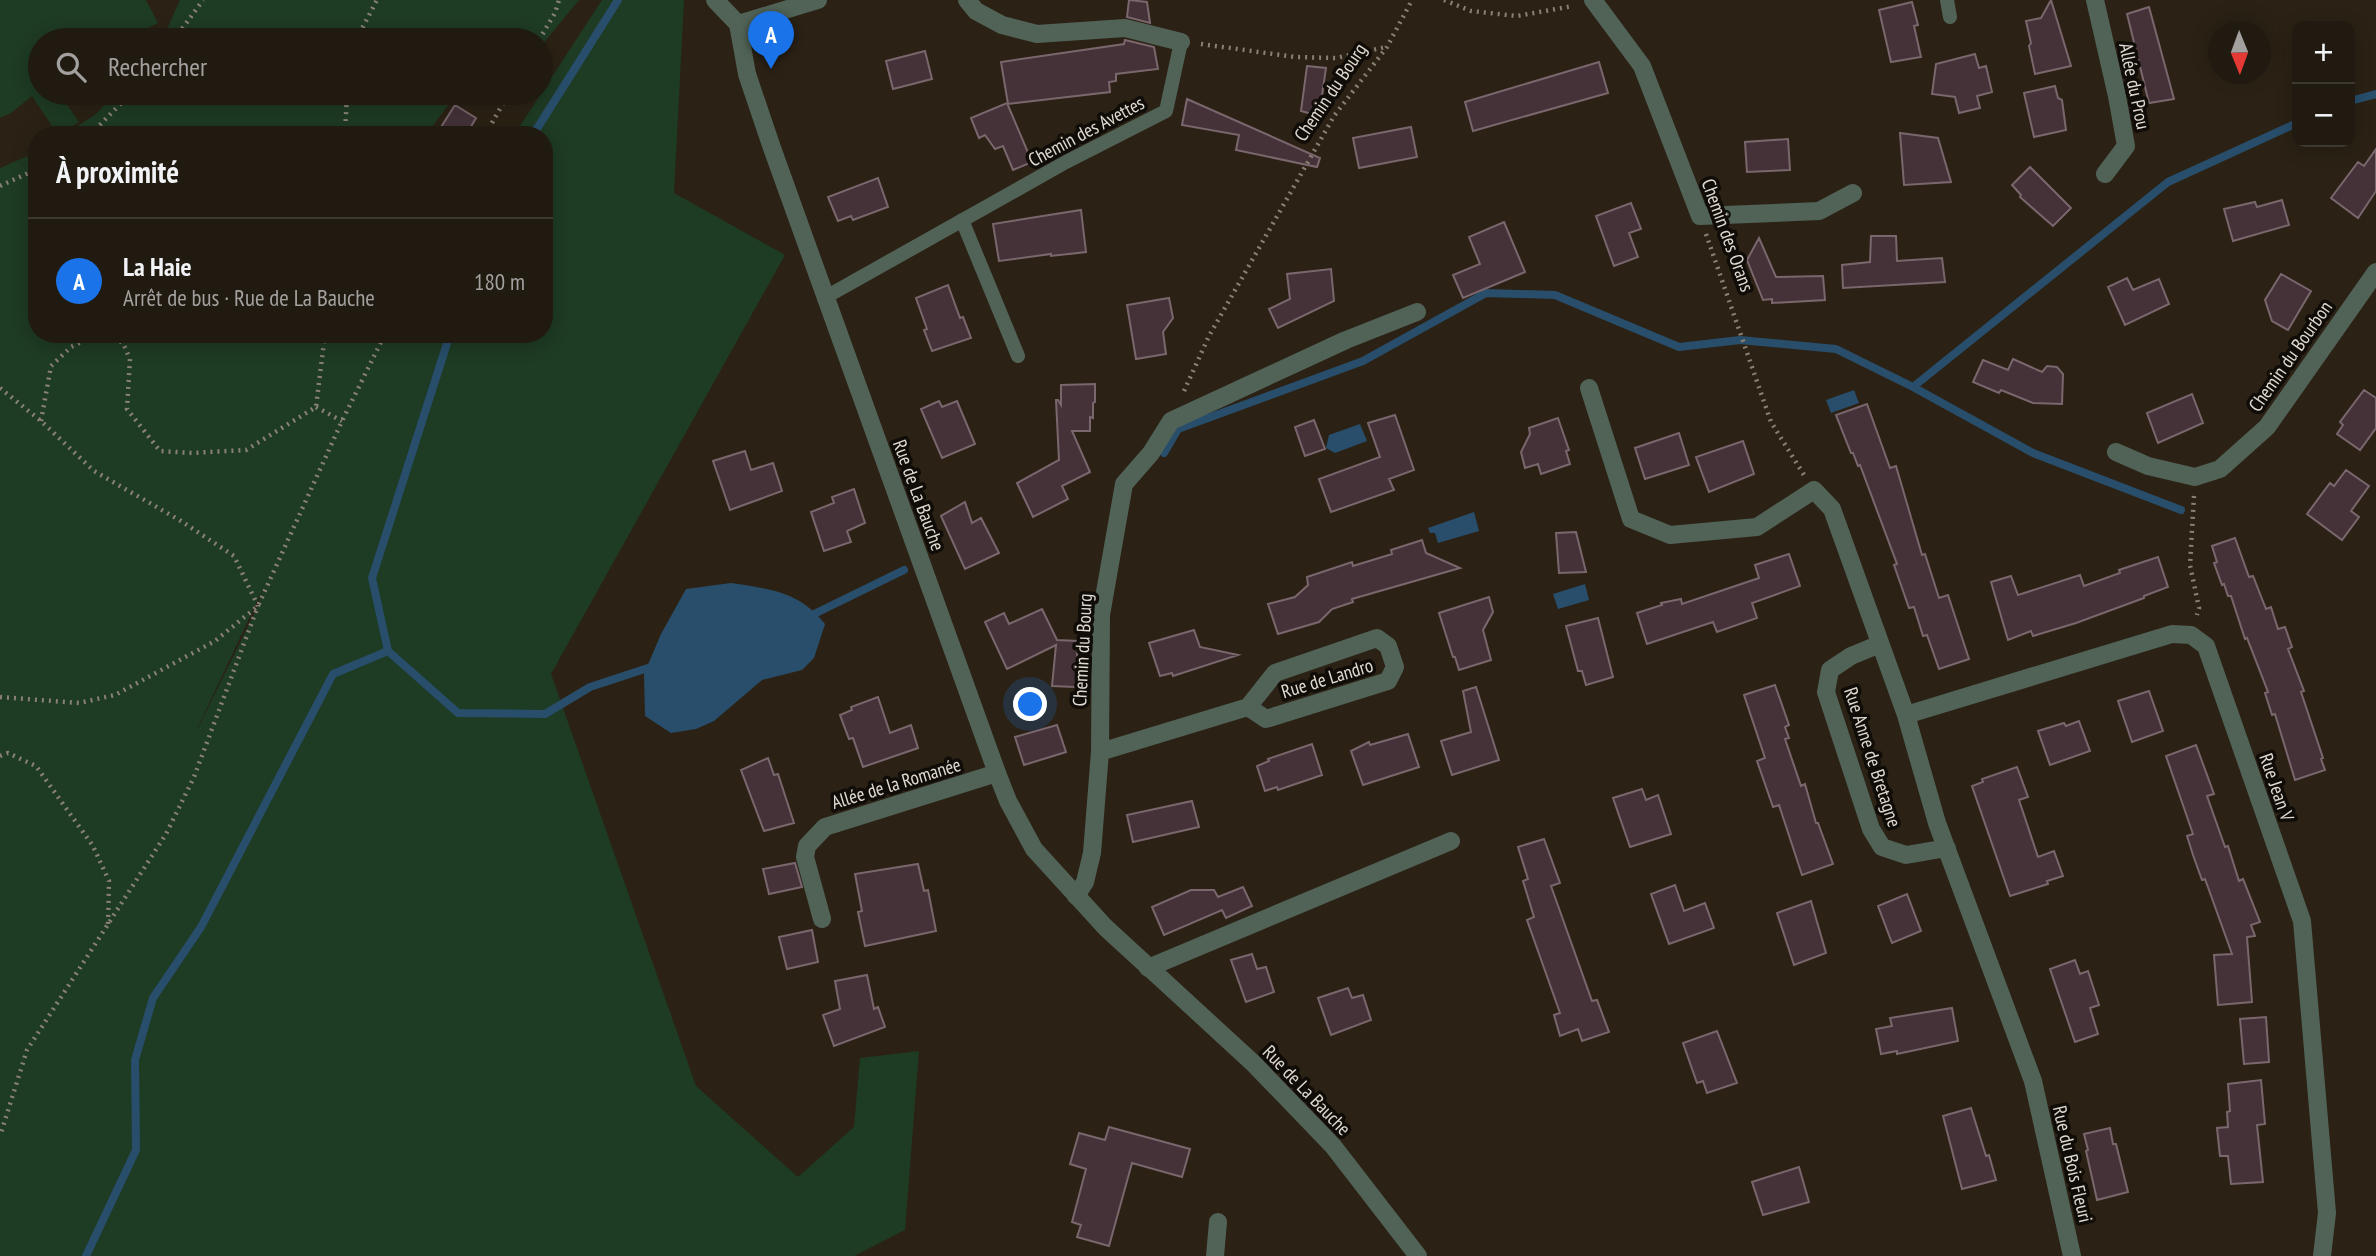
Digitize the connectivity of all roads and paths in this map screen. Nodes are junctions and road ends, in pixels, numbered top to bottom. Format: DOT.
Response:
graph roads {
  1 [pos="203,0"];
  2 [pos="377,0"];
  3 [pos="559,0"];
  4 [pos="715,0"];
  5 [pos="818,0"];
  6 [pos="967,0"];
  7 [pos="1412,0"];
  8 [pos="1444,0"];
  9 [pos="1947,0"];
  10 [pos="2095,0"];
  11 [pos="1594,1"];
  12 [pos="1950,17"];
  13 [pos="738,24"];
  14 [pos="184,28"];
  15 [pos="362,28"];
  16 [pos="546,28"];
  17 [pos="1181,42"];
  18 [pos="1387,47"];
  19 [pos="119,105"];
  20 [pos="346,105"];
  21 [pos="502,105"];
  22 [pos="99,126"];
  23 [pos="345,126"];
  24 [pos="490,126"];
  25 [pos="28,173"];
  26 [pos="2105,174"];
  27 [pos="0,186"];
  28 [pos="1853,193"];
  29 [pos="1700,216"];
  30 [pos="962,220"];
  31 [pos="2376,272"];
  32 [pos="824,298"];
  33 [pos="1417,312"];
  34 [pos="79,343"];
  35 [pos="123,343"];
  36 [pos="324,343"];
  37 [pos="381,343"];
  38 [pos="1018,356"];
  39 [pos="0,388"];
  40 [pos="1590,388"];
  41 [pos="316,407"];
  42 [pos="41,421"];
  43 [pos="342,421"];
  44 [pos="1171,421"];
  45 [pos="2116,452"];
  46 [pos="2195,477"];
  47 [pos="1814,490"];
  48 [pos="258,606"];
  49 [pos="2191,635"];
  50 [pos="1880,644"];
  51 [pos="0,697"];
  52 [pos="1248,707"];
  53 [pos="1906,715"];
  54 [pos="1100,752"];
  55 [pos="0,756"];
  56 [pos="997,774"];
  57 [pos="1451,841"];
  58 [pos="1947,848"];
  59 [pos="1076,895"];
  60 [pos="822,919"];
  61 [pos="108,927"];
  62 [pos="1149,968"];
  63 [pos="0,1136"];
  64 [pos="1218,1222"];
  65 [pos="1215,1256"];
  66 [pos="1418,1256"];
  67 [pos="2072,1256"];
  68 [pos="2322,1256"];
  1 -- 14 [label="path"];
  2 -- 15 [label="path"];
  3 -- 16 [label="path"];
  4 -- 13 [label="street"];
  5 -- 13 [label="street"];
  6 -- 17 [label="street"];
  7 -- 18 [label="path, Chemin du Bourg"];
  8 -- 11 [label="path"];
  9 -- 12 [label="lane"];
  10 -- 26 [label="street, Allée du Prou"];
  11 -- 29 [label="street, Chemin des Orans"];
  13 -- 32 [label="street, Rue de La Bauche"];
  17 -- 18 [label="path"];
  17 -- 30 [label="lane, Chemin des Avettes"];
  18 -- 44 [label="path, Chemin du Bourg"];
  19 -- 22 [label="path"];
  20 -- 23 [label="path"];
  21 -- 24 [label="path"];
  25 -- 27 [label="path"];
  28 -- 29 [label="street"];
  29 -- 47 [label="path, Chemin des Orans"];
  30 -- 32 [label="lane, Chemin des Avettes"];
  30 -- 38 [label="lane"];
  31 -- 46 [label="street, Chemin du Bourbon"];
  32 -- 56 [label="street, Rue de La Bauche"];
  33 -- 44 [label="street"];
  34 -- 42 [label="path"];
  35 -- 41 [label="path"];
  36 -- 41 [label="path"];
  37 -- 43 [label="path"];
  39 -- 42 [label="path"];
  40 -- 47 [label="street"];
  41 -- 43 [label="path"];
  42 -- 48 [label="path"];
  43 -- 48 [label="path"];
  44 -- 54 [label="street, Chemin du Bourg"];
  45 -- 46 [label="street"];
  46 -- 49 [label="path"];
  47 -- 50 [label="street"];
  48 -- 51 [label="path"];
  48 -- 61 [label="path"];
  49 -- 53 [label="street"];
  49 -- 68 [label="street, Rue Jean V"];
  50 -- 53 [label="street"];
  50 -- 58 [label="street, Rue Anne de Bretagne"];
  52 -- 52 [label="street, Rue de Landro"];
  52 -- 54 [label="street"];
  53 -- 58 [label="street"];
  54 -- 59 [label="street, Chemin du Bourg"];
  55 -- 61 [label="path"];
  56 -- 59 [label="street, Rue de La Bauche"];
  56 -- 60 [label="street, Allée de la Romanée"];
  57 -- 62 [label="street"];
  58 -- 67 [label="street, Rue du Bois Fleuri"];
  59 -- 62 [label="street, Rue de La Bauche"];
  61 -- 63 [label="path"];
  62 -- 66 [label="street, Rue de La Bauche"];
  64 -- 65 [label="street"];
}
